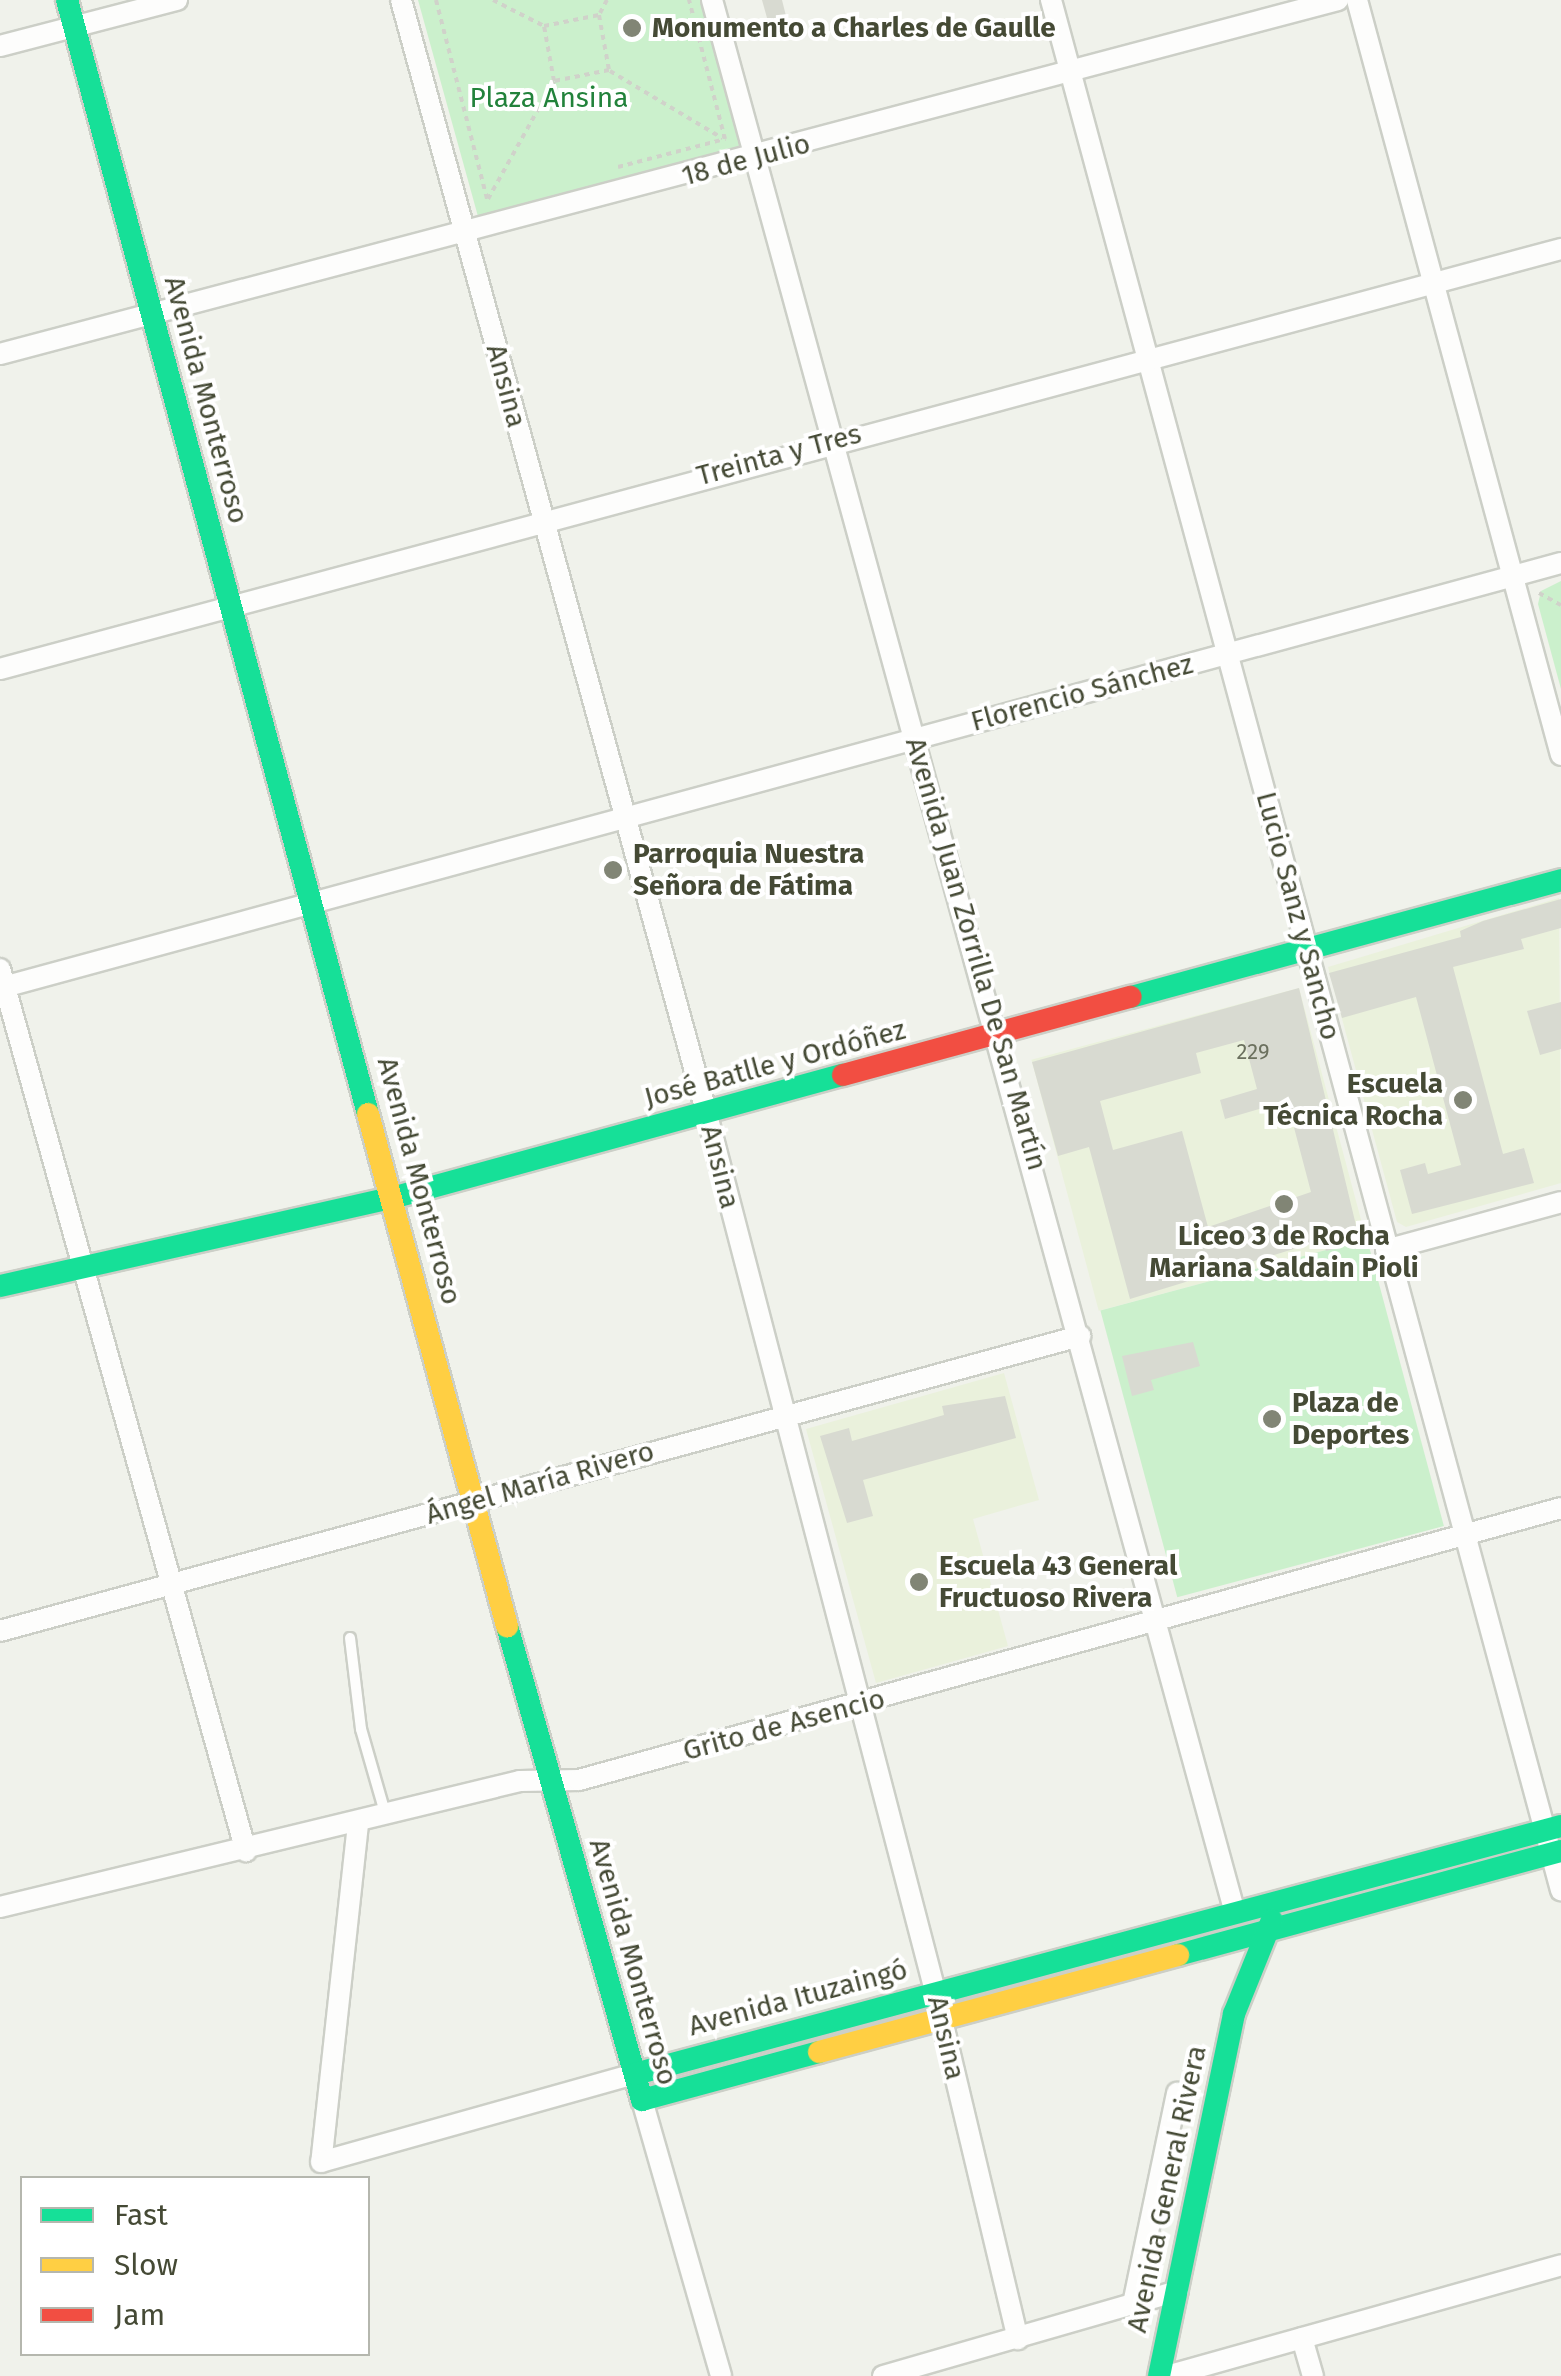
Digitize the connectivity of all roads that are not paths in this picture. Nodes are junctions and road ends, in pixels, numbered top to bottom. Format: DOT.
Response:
graph roads {
  1 [pos="67,0"];
  2 [pos="177,0"];
  3 [pos="401,0"];
  4 [pos="712,0"];
  5 [pos="1051,0"];
  6 [pos="1338,0"];
  7 [pos="1356,0"];
  8 [pos="74,26"];
  9 [pos="0,46"];
  10 [pos="1071,71"];
  11 [pos="756,158"];
  12 [pos="464,232"];
  13 [pos="1561,249"];
  14 [pos="1434,283"];
  15 [pos="151,314"];
  16 [pos="0,354"];
  17 [pos="1148,358"];
  18 [pos="833,440"];
  19 [pos="542,521"];
  20 [pos="1561,563"];
  21 [pos="1511,576"];
  22 [pos="232,608"];
  23 [pos="1228,654"];
  24 [pos="0,669"];
  25 [pos="915,737"];
  26 [pos="1561,755"];
  27 [pos="626,816"];
  28 [pos="1561,880"];
  29 [pos="314,905"];
  30 [pos="1308,951"];
  31 [pos="2,981"];
  32 [pos="1000,1034"];
  33 [pos="707,1114"];
  34 [pos="392,1198"];
  35 [pos="1561,1202"];
  36 [pos="1386,1250"];
  37 [pos="85,1270"];
  38 [pos="0,1286"];
  39 [pos="1080,1336"];
  40 [pos="784,1415"];
  41 [pos="473,1501"];
  42 [pos="1561,1508"];
  43 [pos="1461,1536"];
  44 [pos="176,1586"];
  45 [pos="1158,1619"];
  46 [pos="0,1631"];
  47 [pos="350,1638"];
  48 [pos="862,1704"];
  49 [pos="548,1780"];
  50 [pos="386,1817"];
  51 [pos="358,1824"];
  52 [pos="1554,1840"];
  53 [pos="246,1851"];
  54 [pos="1561,1890"];
  55 [pos="1262,1906"];
  56 [pos="0,1907"];
  57 [pos="1234,1910"];
  58 [pos="1272,1933"];
  59 [pos="1228,1946"];
  60 [pos="935,1991"];
  61 [pos="1234,2014"];
  62 [pos="940,2017"];
  63 [pos="635,2074"];
  64 [pos="1178,2093"];
  65 [pos="642,2100"];
  66 [pos="1561,2266"];
  67 [pos="1178,2292"];
  68 [pos="1133,2304"];
  69 [pos="1302,2338"];
  70 [pos="1018,2339"];
  71 [pos="721,2376"];
  72 [pos="883,2376"];
  73 [pos="1163,2376"];
  74 [pos="1313,2376"];
  1 -- 8 [label="street, Avenida Monterroso"];
  2 -- 8 [label="street"];
  3 -- 12 [label="street, Ansina"];
  4 -- 11 [label="street, Avenida Juan Zorrilla De San Martín"];
  5 -- 10 [label="street, Lucio Sanz y Sancho"];
  6 -- 10 [label="street, 18 de Julio"];
  7 -- 14 [label="street"];
  8 -- 9 [label="street"];
  8 -- 15 [label="street, Avenida Monterroso"];
  10 -- 11 [label="street, 18 de Julio"];
  10 -- 17 [label="street, Lucio Sanz y Sancho"];
  11 -- 12 [label="street, 18 de Julio"];
  11 -- 18 [label="street, Avenida Juan Zorrilla De San Martín"];
  12 -- 15 [label="street, 18 de Julio"];
  12 -- 19 [label="street, Ansina"];
  13 -- 14 [label="street, Treinta y Tres"];
  14 -- 17 [label="street, Treinta y Tres"];
  14 -- 21 [label="street"];
  15 -- 16 [label="street, 18 de Julio"];
  15 -- 22 [label="street, Avenida Monterroso"];
  17 -- 18 [label="street, Treinta y Tres"];
  17 -- 23 [label="street, Lucio Sanz y Sancho"];
  18 -- 19 [label="street, Treinta y Tres"];
  18 -- 25 [label="street, Avenida Juan Zorrilla De San Martín"];
  19 -- 22 [label="street, Treinta y Tres"];
  19 -- 27 [label="street, Ansina"];
  20 -- 21 [label="street, Florencio Sánchez"];
  21 -- 23 [label="street, Florencio Sánchez"];
  21 -- 26 [label="street"];
  22 -- 24 [label="street, Treinta y Tres"];
  22 -- 29 [label="street, Avenida Monterroso"];
  23 -- 25 [label="street, Florencio Sánchez"];
  23 -- 30 [label="street, Lucio Sanz y Sancho"];
  25 -- 27 [label="street, Florencio Sánchez"];
  25 -- 32 [label="street, Avenida Juan Zorrilla De San Martín"];
  27 -- 29 [label="street, Florencio Sánchez"];
  27 -- 33 [label="street, Ansina"];
  28 -- 30 [label="street, José Batlle y Ordóñez"];
  29 -- 31 [label="street, Florencio Sánchez"];
  29 -- 34 [label="street, Avenida Monterroso"];
  30 -- 32 [label="street, José Batlle y Ordóñez"];
  30 -- 36 [label="street, Lucio Sanz y Sancho"];
  31 -- 37 [label="street"];
  32 -- 33 [label="street, José Batlle y Ordóñez"];
  32 -- 39 [label="street, Avenida Juan Zorrilla De San Martín"];
  33 -- 34 [label="street, José Batlle y Ordóñez"];
  33 -- 40 [label="street, Ansina"];
  34 -- 37 [label="street, José Batlle y Ordóñez"];
  34 -- 41 [label="street, Avenida Monterroso"];
  35 -- 36 [label="street"];
  36 -- 43 [label="street, Lucio Sanz y Sancho"];
  37 -- 38 [label="street, José Batlle y Ordóñez"];
  37 -- 44 [label="street"];
  39 -- 40 [label="street, Ángel María Rivero"];
  39 -- 45 [label="street, Avenida Juan Zorrilla De San Martín"];
  40 -- 41 [label="street, Ángel María Rivero"];
  40 -- 48 [label="street, Ansina"];
  41 -- 44 [label="street, Ángel María Rivero"];
  41 -- 49 [label="street, Avenida Monterroso"];
  42 -- 43 [label="street, Grito de Asencio"];
  43 -- 45 [label="street, Grito de Asencio"];
  43 -- 52 [label="street, Lucio Sanz y Sancho"];
  44 -- 46 [label="street, Ángel María Rivero"];
  44 -- 53 [label="street"];
  45 -- 48 [label="street, Grito de Asencio"];
  45 -- 57 [label="street, Avenida Juan Zorrilla De San Martín"];
  47 -- 50 [label="lane"];
  48 -- 49 [label="street, Grito de Asencio"];
  48 -- 60 [label="street, Ansina"];
  49 -- 50 [label="street, Grito de Asencio"];
  49 -- 63 [label="street, Avenida Monterroso"];
  50 -- 51 [label="street, Grito de Asencio"];
  51 -- 53 [label="street, Grito de Asencio"];
  51 -- 63 [label="street, Avenida Ituzaingó"];
  52 -- 54 [label="street, Lucio Sanz y Sancho"];
  52 -- 55 [label="street, Avenida Ituzaingó"];
  52 -- 58 [label="street, Avenida Ituzaingó"];
  53 -- 56 [label="street, Grito de Asencio"];
  55 -- 57 [label="street, Avenida Ituzaingó"];
  55 -- 58 [label="street"];
  57 -- 59 [label="street"];
  57 -- 60 [label="street, Avenida Ituzaingó"];
  58 -- 59 [label="street, Avenida Ituzaingó"];
  58 -- 61 [label="street, Avenida General Rivera"];
  59 -- 61 [label="street, Avenida General Rivera"];
  59 -- 62 [label="street, Avenida Ituzaingó"];
  60 -- 62 [label="street, Ansina"];
  60 -- 63 [label="street, Avenida Ituzaingó"];
  61 -- 67 [label="street, Avenida General Rivera"];
  62 -- 65 [label="street, Avenida Ituzaingó"];
  62 -- 70 [label="street, Ansina"];
  63 -- 65 [label="street, Avenida Monterroso"];
  64 -- 68 [label="street"];
  65 -- 71 [label="street, Avenida Monterroso"];
  66 -- 69 [label="street"];
  67 -- 68 [label="street"];
  67 -- 73 [label="street, Avenida General Rivera"];
  68 -- 70 [label="street"];
  69 -- 73 [label="street"];
  69 -- 74 [label="street"];
  70 -- 72 [label="street"];
}
